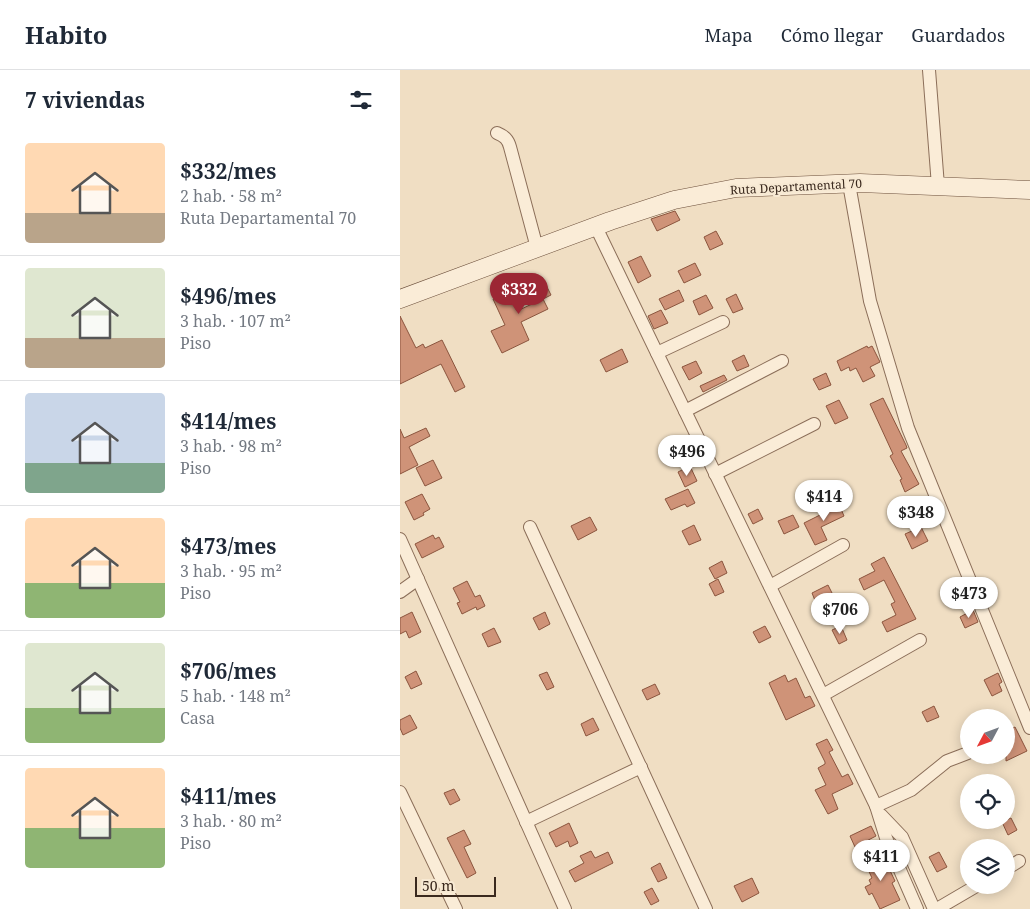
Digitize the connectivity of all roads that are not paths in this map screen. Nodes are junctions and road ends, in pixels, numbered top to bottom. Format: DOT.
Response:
graph roads {
  1 [pos="930,70"];
  2 [pos="496,133"];
  3 [pos="849,184"];
  4 [pos="938,186"];
  5 [pos="1030,190"];
  6 [pos="596,227"];
  7 [pos="537,248"];
  8 [pos="400,299"];
  9 [pos="723,322"];
  10 [pos="657,353"];
  11 [pos="782,361"];
  12 [pos="685,411"];
  13 [pos="814,424"];
  14 [pos="715,474"];
  15 [pos="530,526"];
  16 [pos="400,539"];
  17 [pos="843,545"];
  18 [pos="418,580"];
  19 [pos="770,586"];
  20 [pos="400,592"];
  21 [pos="920,640"];
  22 [pos="822,695"];
  23 [pos="1030,728"];
  24 [pos="960,756"];
  25 [pos="641,767"];
  26 [pos="400,792"];
  27 [pos="878,810"];
  28 [pos="526,822"];
  29 [pos="1019,861"];
  30 [pos="1015,863"];
  31 [pos="962,894"];
  32 [pos="456,909"];
  33 [pos="565,909"];
  34 [pos="706,909"];
  35 [pos="917,909"];
  36 [pos="936,909"];
  1 -- 4 [label="street"];
  2 -- 7 [label="street"];
  3 -- 4 [label="main road, Ruta Departamental 70"];
  3 -- 6 [label="main road, Ruta Departamental 70"];
  3 -- 23 [label="street"];
  4 -- 5 [label="main road, Ruta Departamental 70"];
  6 -- 7 [label="main road, Ruta Departamental 70"];
  6 -- 10 [label="street"];
  7 -- 8 [label="main road, Ruta Departamental 70"];
  9 -- 10 [label="street"];
  10 -- 12 [label="street"];
  11 -- 12 [label="street"];
  12 -- 14 [label="street"];
  13 -- 14 [label="street"];
  14 -- 19 [label="street"];
  15 -- 25 [label="street"];
  16 -- 18 [label="street"];
  17 -- 19 [label="street"];
  18 -- 20 [label="street"];
  18 -- 28 [label="street"];
  19 -- 22 [label="street"];
  21 -- 22 [label="street"];
  22 -- 27 [label="street"];
  24 -- 27 [label="street"];
  25 -- 28 [label="street"];
  25 -- 34 [label="street"];
  26 -- 32 [label="street"];
  27 -- 35 [label="street"];
  27 -- 36 [label="street"];
  28 -- 33 [label="street"];
  29 -- 30 [label="street"];
  31 -- 36 [label="street"];
}
